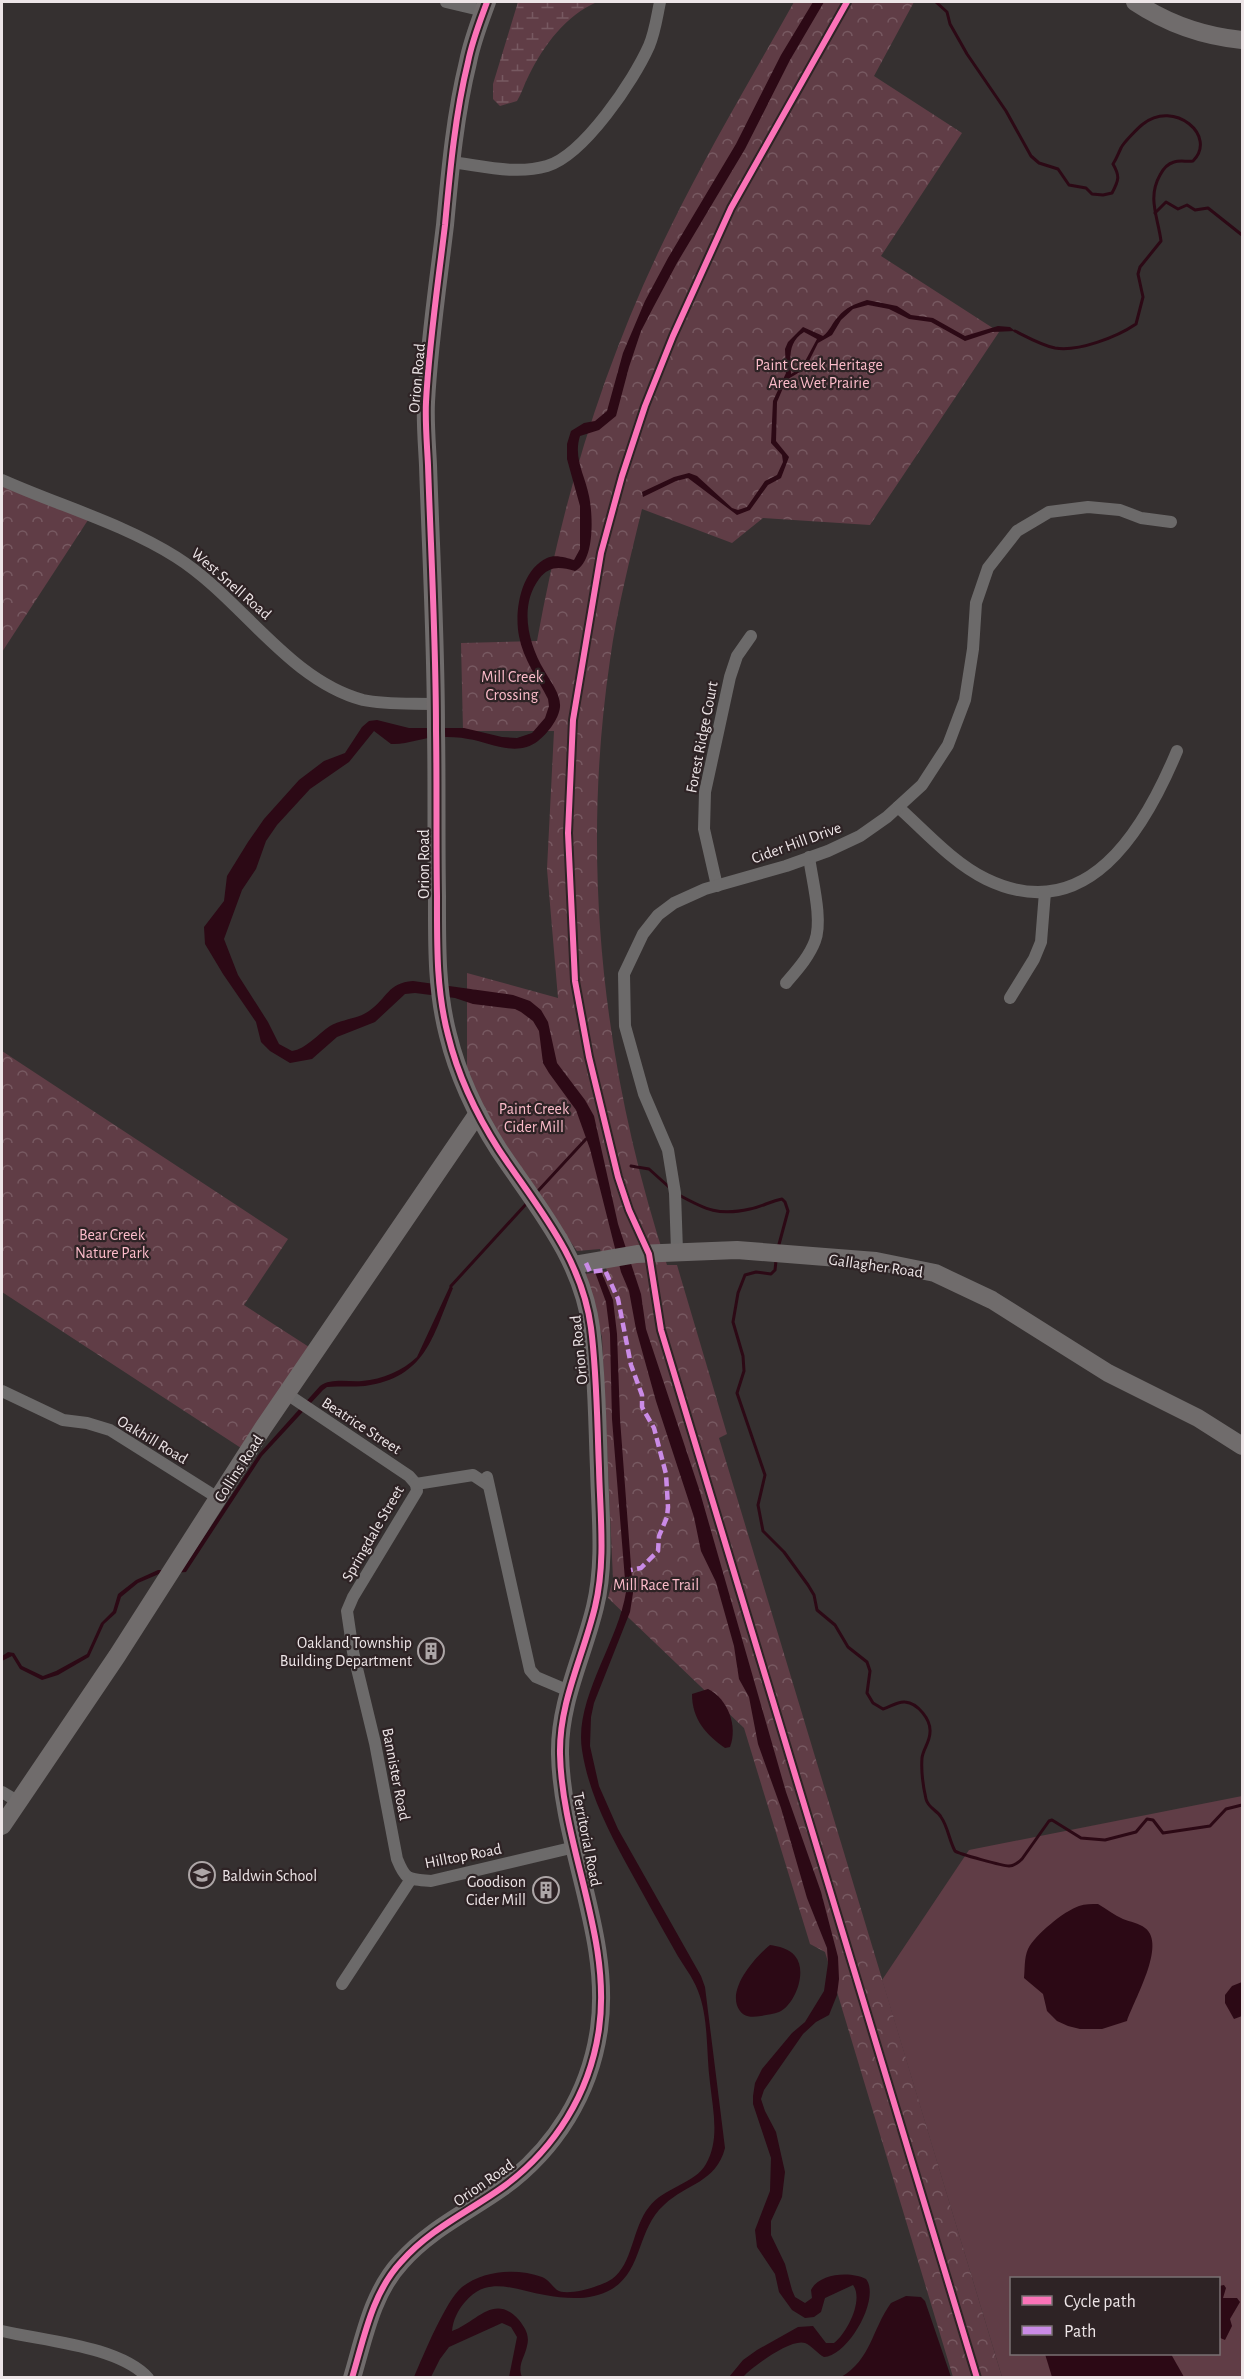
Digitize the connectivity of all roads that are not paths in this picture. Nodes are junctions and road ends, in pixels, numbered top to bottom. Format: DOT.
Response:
graph roads {
  1 [pos="447,2"];
  2 [pos="660,2"];
  3 [pos="1135,2"];
  4 [pos="486,6"];
  5 [pos="1242,40"];
  6 [pos="452,162"];
  7 [pos="2,480"];
  8 [pos="1171,522"];
  9 [pos="751,636"];
  10 [pos="436,704"];
  11 [pos="1177,751"];
  12 [pos="898,807"];
  13 [pos="809,857"];
  14 [pos="717,886"];
  15 [pos="1045,892"];
  16 [pos="786,983"];
  17 [pos="1010,999"];
  18 [pos="477,1113"];
  19 [pos="677,1251"];
  20 [pos="573,1265"];
  21 [pos="2,1391"];
  22 [pos="287,1394"];
  23 [pos="1242,1446"];
  24 [pos="416,1484"];
  25 [pos="218,1498"];
  26 [pos="357,1670"];
  27 [pos="569,1691"];
  28 [pos="2,1792"];
  29 [pos="17,1801"];
  30 [pos="2,1826"];
  31 [pos="575,1847"];
  32 [pos="411,1879"];
  33 [pos="342,1984"];
  34 [pos="602,1992"];
  35 [pos="2,2331"];
  36 [pos="148,2378"];
  37 [pos="352,2378"];
  1 -- 4 [label="street"];
  2 -- 6 [label="street"];
  3 -- 5 [label="street"];
  4 -- 6 [label="street, Orion Road"];
  6 -- 10 [label="street, Orion Road"];
  7 -- 10 [label="street, West Snell Road"];
  8 -- 12 [label="street, Cider Hill Drive"];
  9 -- 14 [label="street, Forest Ridge Court"];
  10 -- 18 [label="street, Orion Road"];
  11 -- 15 [label="street"];
  12 -- 13 [label="street, Cider Hill Drive"];
  12 -- 15 [label="street"];
  13 -- 14 [label="street, Cider Hill Drive"];
  13 -- 16 [label="street"];
  14 -- 19 [label="street, Cider Hill Drive"];
  15 -- 17 [label="street"];
  18 -- 20 [label="street, Orion Road"];
  18 -- 22 [label="street, Collins Road"];
  19 -- 20 [label="street, Gallagher Road"];
  19 -- 23 [label="street, Gallagher Road"];
  20 -- 27 [label="street, Orion Road"];
  21 -- 25 [label="street, Oakhill Road"];
  22 -- 24 [label="street, Beatrice Street"];
  22 -- 25 [label="street, Collins Road"];
  24 -- 26 [label="street, Springdale Street"];
  24 -- 27 [label="street, Springdale Street"];
  25 -- 29 [label="street, Collins Road"];
  26 -- 32 [label="street, Bannister Road"];
  27 -- 31 [label="street, Territorial Road"];
  28 -- 29 [label="street"];
  29 -- 30 [label="street, Collins Road"];
  31 -- 32 [label="street, Hilltop Road"];
  31 -- 34 [label="street, Territorial Road"];
  32 -- 33 [label="street, Hilltop Road"];
  34 -- 37 [label="street, Orion Road"];
  35 -- 36 [label="street"];
}
